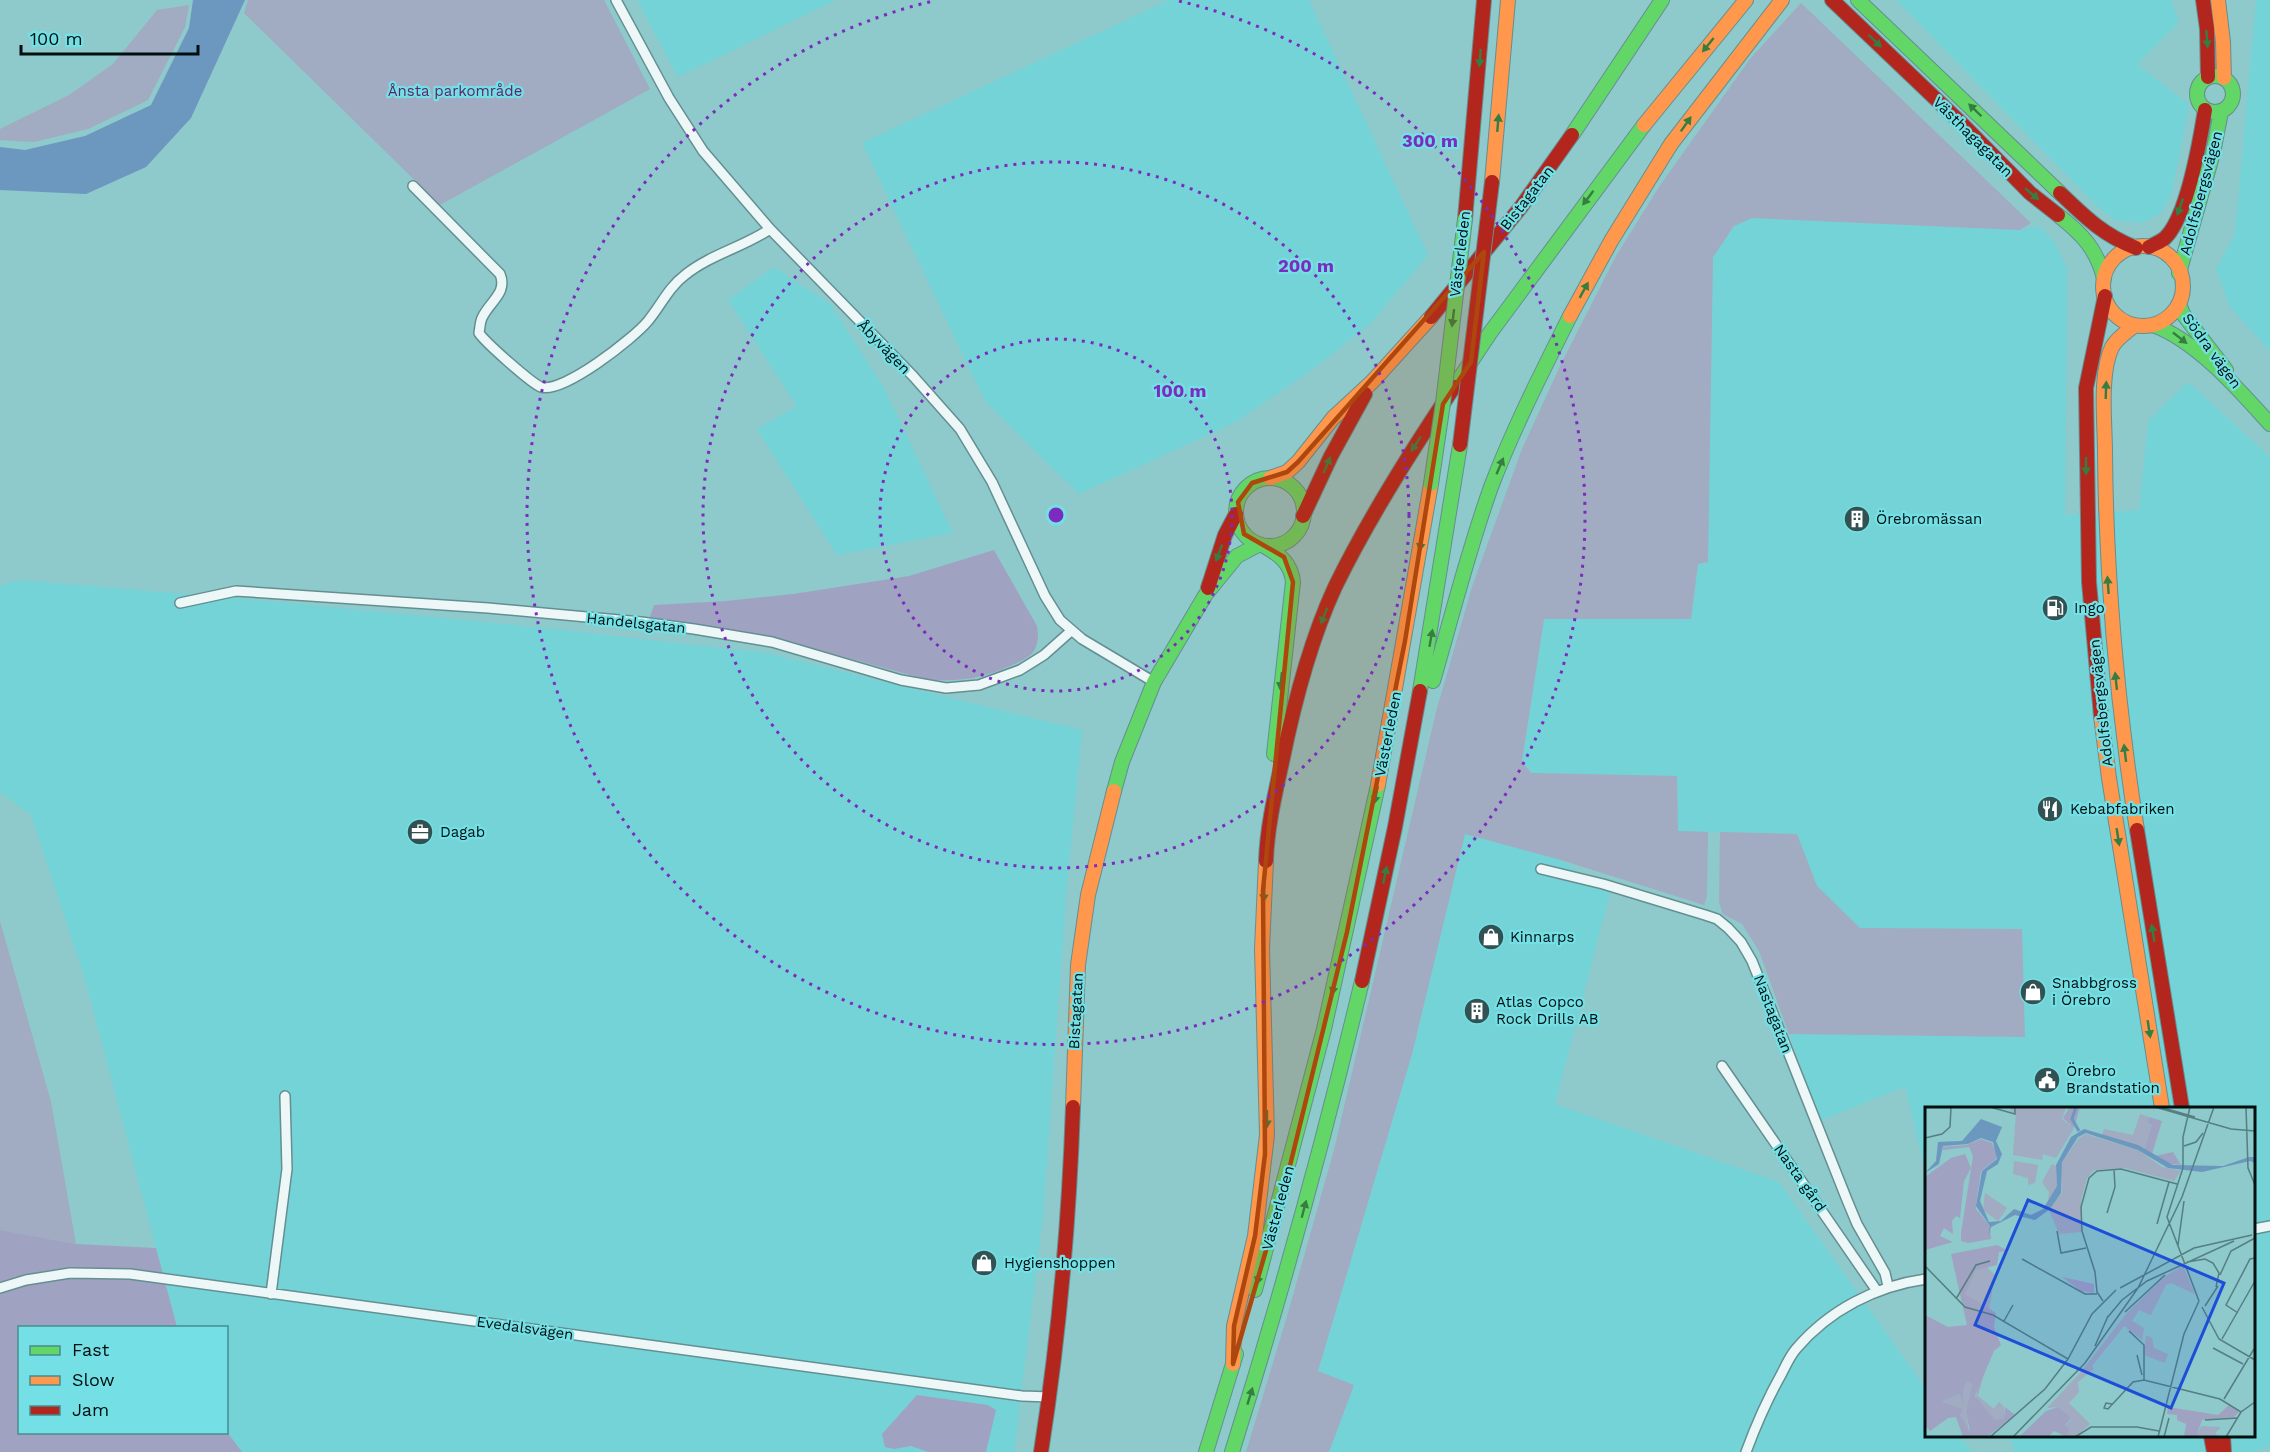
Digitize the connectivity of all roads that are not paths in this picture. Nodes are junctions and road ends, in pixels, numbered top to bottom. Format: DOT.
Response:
graph roads {
  1 [pos="616,0"];
  2 [pos="1484,0"];
  3 [pos="1508,0"];
  4 [pos="1662,0"];
  5 [pos="1746,0"];
  6 [pos="1782,0"];
  7 [pos="1832,0"];
  8 [pos="1858,0"];
  9 [pos="2203,0"];
  10 [pos="2218,0"];
  11 [pos="2208,77"];
  12 [pos="2224,78"];
  13 [pos="2205,110"];
  14 [pos="2221,112"];
  15 [pos="413,186"];
  16 [pos="770,229"];
  17 [pos="2143,247"];
  18 [pos="2180,273"];
  19 [pos="2104,278"];
  20 [pos="2105,296"];
  21 [pos="2180,304"];
  22 [pos="2135,325"];
  23 [pos="2153,325"];
  24 [pos="1372,382"];
  25 [pos="2246,398"];
  26 [pos="2270,424"];
  27 [pos="1270,478"];
  28 [pos="1236,514"];
  29 [pos="1302,518"];
  30 [pos="2087,539"];
  31 [pos="2106,539"];
  32 [pos="1261,546"];
  33 [pos="1206,594"];
  34 [pos="180,603"];
  35 [pos="1071,631"];
  36 [pos="1154,682"];
  37 [pos="1421,695"];
  38 [pos="2121,718"];
  39 [pos="2101,719"];
  40 [pos="1269,835"];
  41 [pos="1541,869"];
  42 [pos="2128,900"];
  43 [pos="2148,900"];
  44 [pos="1722,1066"];
  45 [pos="285,1096"];
  46 [pos="2163,1107"];
  47 [pos="2182,1107"];
  48 [pos="2270,1226"];
  49 [pos="2255,1229"];
  50 [pos="1925,1279"];
  51 [pos="1888,1286"];
  52 [pos="0,1288"];
  53 [pos="1877,1291"];
  54 [pos="271,1294"];
  55 [pos="1233,1364"];
  56 [pos="1050,1397"];
  57 [pos="2211,1437"];
  58 [pos="2223,1437"];
  59 [pos="1041,1452"];
  60 [pos="1206,1452"];
  61 [pos="1232,1452"];
  62 [pos="1746,1452"];
  63 [pos="2214,1452"];
  64 [pos="2224,1452"];
  1 -- 16 [label="street, Åbyvägen"];
  2 -- 55 [label="main road, Västerleden, one-way, bridge"];
  37 -- 3 [label="main road, Västerleden, one-way, bridge"];
  4 -- 24 [label="main road, Bistagatan"];
  5 -- 40 [label="main road, one-way"];
  37 -- 6 [label="main road, one-way"];
  7 -- 19 [label="main road, Västhagagatan, one-way"];
  17 -- 8 [label="main road, Västhagagatan, one-way"];
  9 -- 11 [label="main road, one-way"];
  10 -- 12 [label="main road"];
  11 -- 12 [label="main road"];
  11 -- 13 [label="main road"];
  12 -- 14 [label="main road"];
  13 -- 14 [label="main road"];
  13 -- 17 [label="main road, one-way"];
  14 -- 18 [label="main road, Adolfsbergsvägen"];
  15 -- 16 [label="street"];
  16 -- 35 [label="street, Åbyvägen"];
  17 -- 18 [label="main road"];
  17 -- 19 [label="main road"];
  18 -- 21 [label="main road"];
  19 -- 20 [label="main road"];
  20 -- 22 [label="main road"];
  20 -- 30 [label="main road, Adolfsbergsvägen, one-way"];
  21 -- 23 [label="main road"];
  21 -- 25 [label="main road, Södra vägen"];
  22 -- 23 [label="main road"];
  31 -- 22 [label="main road, Adolfsbergsvägen, one-way"];
  23 -- 25 [label="main road, Södra vägen, one-way"];
  24 -- 27 [label="main road, Bistagatan"];
  29 -- 24 [label="main road, Bistagatan, one-way"];
  25 -- 26 [label="main road, Södra vägen"];
  27 -- 28 [label="main road"];
  27 -- 29 [label="main road"];
  28 -- 32 [label="main road"];
  28 -- 33 [label="main road, Bistagatan, one-way"];
  29 -- 32 [label="main road"];
  30 -- 31 [label="main road"];
  30 -- 39 [label="main road, Adolfsbergsvägen"];
  38 -- 31 [label="main road, Adolfsbergsvägen, one-way"];
  32 -- 33 [label="main road, Bistagatan"];
  32 -- 40 [label="main road, one-way"];
  33 -- 36 [label="main road, Bistagatan"];
  34 -- 35 [label="street, Handelsgatan"];
  35 -- 36 [label="street, Åbyvägen"];
  36 -- 56 [label="main road, Bistagatan"];
  61 -- 37 [label="main road, Västerleden, one-way"];
  38 -- 39 [label="main road"];
  43 -- 38 [label="main road, Adolfsbergsvägen, one-way"];
  39 -- 42 [label="main road, Adolfsbergsvägen, one-way"];
  40 -- 55 [label="main road, one-way"];
  41 -- 51 [label="street, Nastagatan"];
  42 -- 43 [label="main road"];
  42 -- 46 [label="main road, Adolfsbergsvägen, one-way"];
  47 -- 43 [label="main road, Adolfsbergsvägen, one-way"];
  44 -- 53 [label="street, Nasta gård"];
  45 -- 54 [label="street"];
  48 -- 49 [label="street"];
  50 -- 51 [label="street"];
  51 -- 53 [label="street"];
  52 -- 54 [label="street, Evedalsvägen"];
  53 -- 62 [label="street"];
  54 -- 56 [label="street, Evedalsvägen"];
  55 -- 60 [label="main road, Västerleden"];
  56 -- 59 [label="main road, Bistagatan"];
  57 -- 63 [label="main road"];
  58 -- 64 [label="main road"];
}
